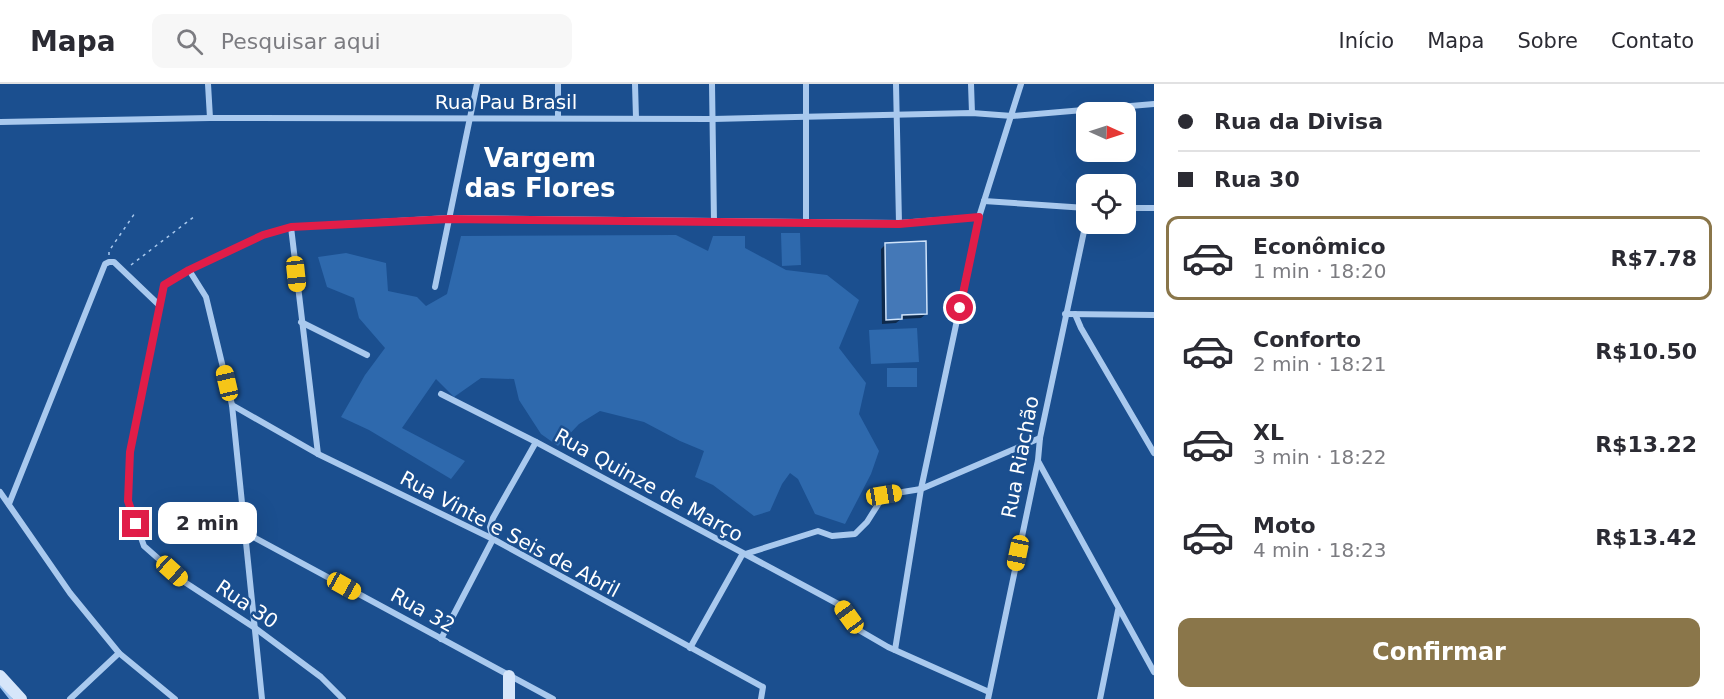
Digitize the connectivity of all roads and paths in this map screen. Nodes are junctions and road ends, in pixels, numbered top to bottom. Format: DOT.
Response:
graph roads {
  1 [pos="208,84"];
  2 [pos="477,84"];
  3 [pos="558,84"];
  4 [pos="635,84"];
  5 [pos="712,84"];
  6 [pos="806,84"];
  7 [pos="896,84"];
  8 [pos="971,84"];
  9 [pos="1021,84"];
  10 [pos="1154,104"];
  11 [pos="972,113"];
  12 [pos="896,116"];
  13 [pos="1012,116"];
  14 [pos="806,117"];
  15 [pos="210,118"];
  16 [pos="558,118"];
  17 [pos="636,118"];
  18 [pos="470,119"];
  19 [pos="713,119"];
  20 [pos="0,122"];
  21 [pos="984,201"];
  22 [pos="1076,207"];
  23 [pos="1136,208"];
  24 [pos="1154,208"];
  25 [pos="135,213"];
  26 [pos="195,216"];
  27 [pos="979,217"];
  28 [pos="449,219"];
  29 [pos="714,222"];
  30 [pos="806,224"];
  31 [pos="899,224"];
  32 [pos="291,227"];
  33 [pos="1083,234"];
  34 [pos="107,263"];
  35 [pos="189,270"];
  36 [pos="123,271"];
  37 [pos="435,287"];
  38 [pos="159,305"];
  39 [pos="1065,314"];
  40 [pos="1076,314"];
  41 [pos="1154,315"];
  42 [pos="301,322"];
  43 [pos="367,355"];
  44 [pos="441,394"];
  45 [pos="232,405"];
  46 [pos="1040,438"];
  47 [pos="536,442"];
  48 [pos="1154,453"];
  49 [pos="318,454"];
  50 [pos="1038,460"];
  51 [pos="921,489"];
  52 [pos="0,492"];
  53 [pos="9,504"];
  54 [pos="246,532"];
  55 [pos="493,539"];
  56 [pos="742,555"];
  57 [pos="1119,609"];
  58 [pos="255,628"];
  59 [pos="441,639"];
  60 [pos="690,648"];
  61 [pos="895,650"];
  62 [pos="119,653"];
  63 [pos="1154,672"];
  64 [pos="0,676"];
  65 [pos="509,676"];
  66 [pos="989,695"];
  67 [pos="21,699"];
  68 [pos="70,699"];
  69 [pos="176,699"];
  70 [pos="262,699"];
  71 [pos="343,699"];
  72 [pos="509,699"];
  73 [pos="553,699"];
  74 [pos="761,699"];
  75 [pos="1100,699"];
  1 -- 15 [label="street"];
  2 -- 18 [label="street"];
  3 -- 16 [label="street"];
  4 -- 17 [label="street"];
  5 -- 19 [label="street"];
  6 -- 14 [label="street"];
  7 -- 12 [label="street"];
  8 -- 11 [label="street"];
  9 -- 13 [label="street"];
  10 -- 13 [label="street, Rua Pau Brasil"];
  11 -- 12 [label="street, Rua Pau Brasil"];
  11 -- 13 [label="street, Rua Pau Brasil"];
  12 -- 14 [label="street, Rua Pau Brasil"];
  12 -- 31 [label="street"];
  13 -- 21 [label="street"];
  14 -- 19 [label="street, Rua Pau Brasil"];
  14 -- 30 [label="street"];
  15 -- 18 [label="street, Rua Pau Brasil"];
  15 -- 20 [label="street, Rua Pau Brasil"];
  16 -- 17 [label="street, Rua Pau Brasil"];
  16 -- 18 [label="street, Rua Pau Brasil"];
  17 -- 19 [label="street, Rua Pau Brasil"];
  18 -- 28 [label="street"];
  19 -- 29 [label="street"];
  21 -- 22 [label="street"];
  21 -- 27 [label="street"];
  23 -- 24 [label="street"];
  25 -- 34 [label="path"];
  26 -- 36 [label="path"];
  27 -- 31 [label="street"];
  27 -- 51 [label="street"];
  28 -- 29 [label="street"];
  28 -- 32 [label="street"];
  28 -- 37 [label="street"];
  29 -- 30 [label="street"];
  30 -- 31 [label="street"];
  32 -- 35 [label="street"];
  32 -- 42 [label="street"];
  33 -- 39 [label="street, Rua Riachão"];
  34 -- 36 [label="street"];
  34 -- 53 [label="street"];
  35 -- 38 [label="street, Rua 30"];
  35 -- 45 [label="street"];
  36 -- 38 [label="street"];
  38 -- 58 [label="street, Rua 30"];
  39 -- 40 [label="street"];
  39 -- 46 [label="street, Rua Riachão"];
  40 -- 41 [label="street"];
  40 -- 48 [label="street"];
  42 -- 43 [label="street"];
  42 -- 49 [label="street"];
  44 -- 47 [label="street, Rua Quinze de Março"];
  45 -- 49 [label="street, Rua Vinte e Seis de Abril"];
  45 -- 54 [label="street"];
  46 -- 50 [label="street, Rua Riachão"];
  46 -- 51 [label="street"];
  47 -- 55 [label="street"];
  47 -- 56 [label="street, Rua Quinze de Março"];
  49 -- 55 [label="street, Rua Vinte e Seis de Abril"];
  50 -- 57 [label="street"];
  50 -- 66 [label="street, Rua Riachão"];
  51 -- 56 [label="street"];
  51 -- 61 [label="street"];
  52 -- 53 [label="street"];
  53 -- 62 [label="street"];
  54 -- 58 [label="street"];
  54 -- 59 [label="street, Rua 32"];
  55 -- 59 [label="street"];
  55 -- 60 [label="street, Rua Vinte e Seis de Abril"];
  56 -- 60 [label="street"];
  56 -- 61 [label="street, Rua Quinze de Março"];
  57 -- 63 [label="street"];
  57 -- 75 [label="street"];
  58 -- 70 [label="street"];
  58 -- 71 [label="street, Rua 30"];
  59 -- 65 [label="street, Rua 32"];
  60 -- 74 [label="street, Rua Vinte e Seis de Abril"];
  61 -- 66 [label="street"];
  62 -- 68 [label="street"];
  62 -- 69 [label="street"];
  64 -- 67 [label="street"];
  65 -- 72 [label="street"];
  65 -- 73 [label="street, Rua 32"];
}
